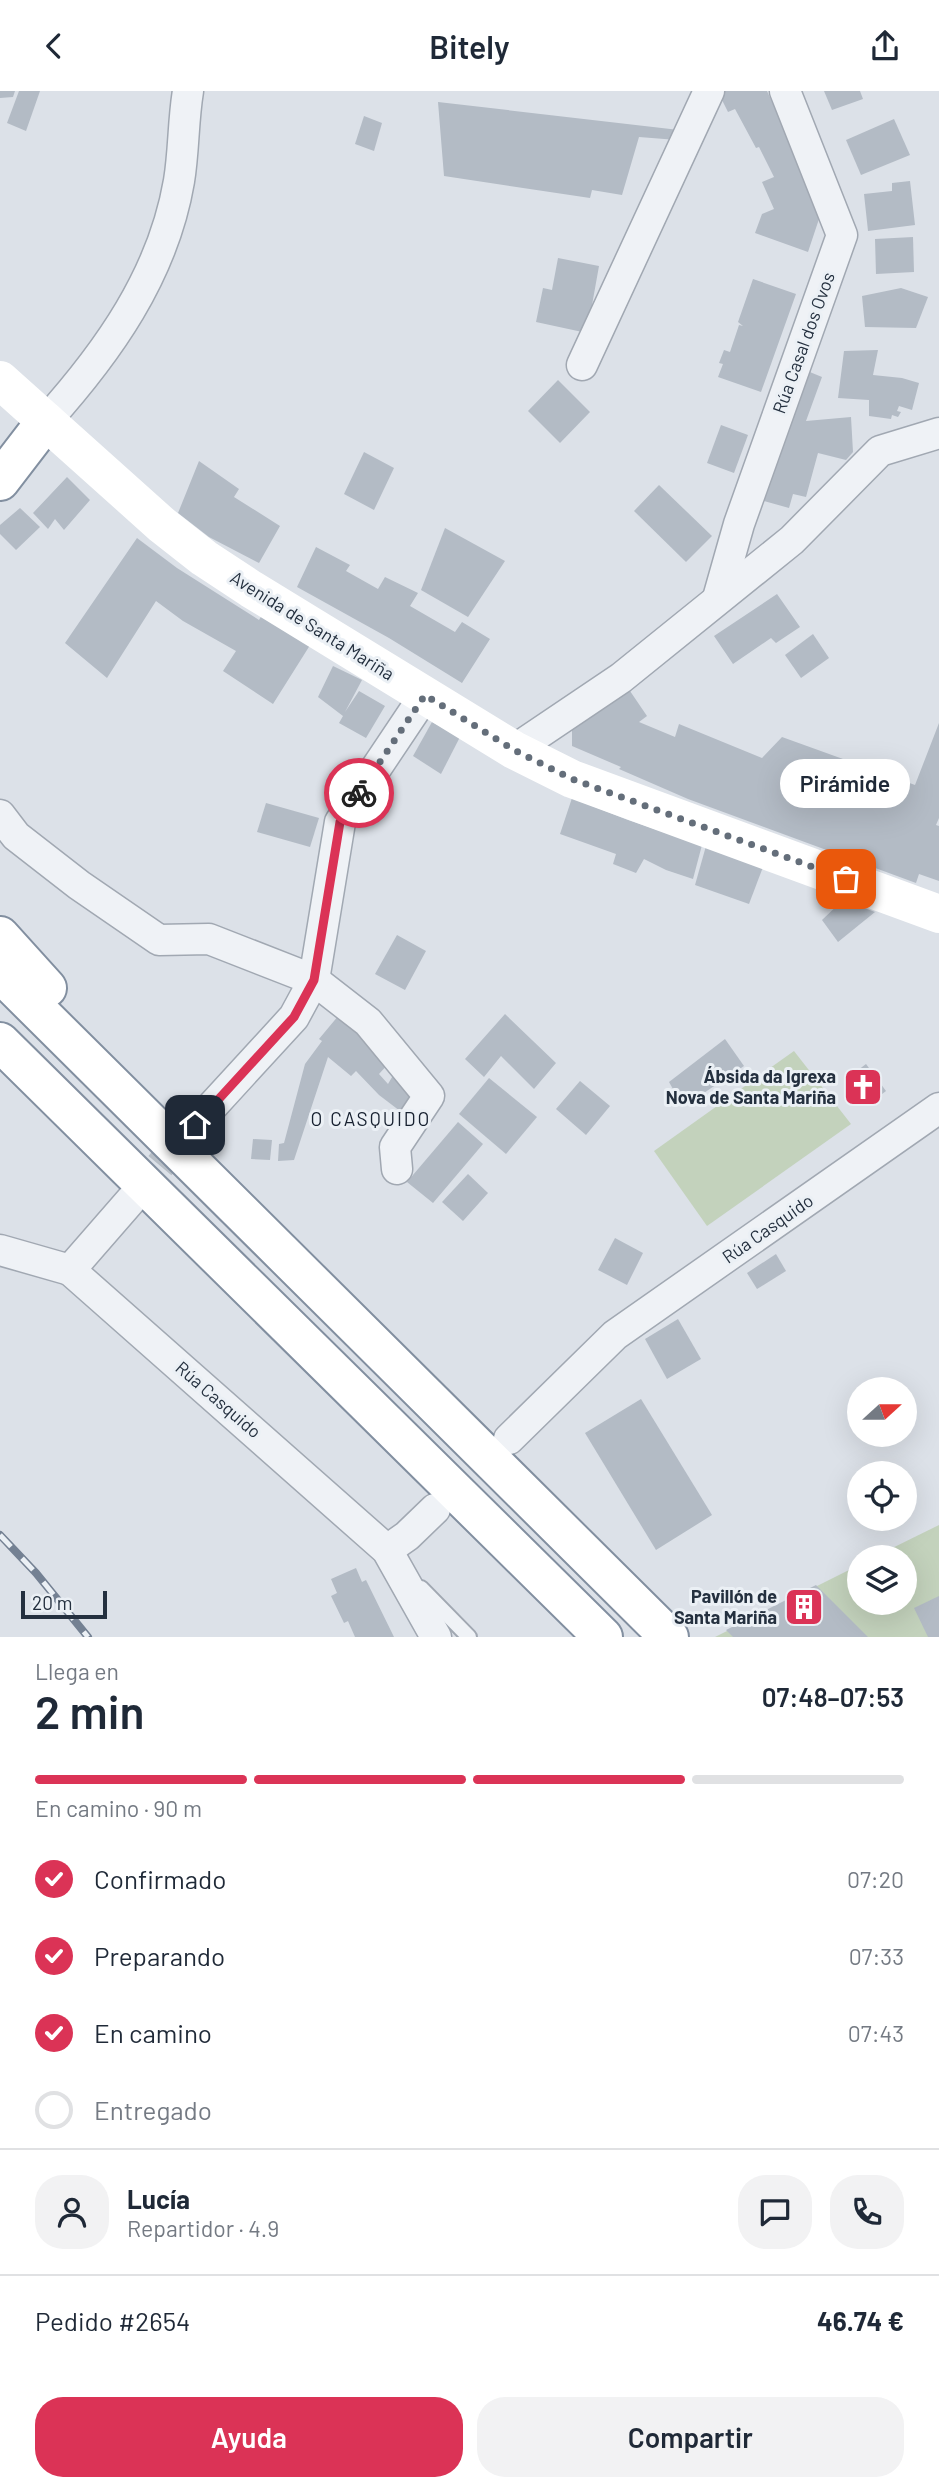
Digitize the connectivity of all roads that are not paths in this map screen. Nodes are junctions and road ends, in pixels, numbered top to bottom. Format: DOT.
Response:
graph roads {
  1 [pos="709,91"];
  2 [pos="785,91"];
  3 [pos="183,100"];
  4 [pos="582,365"];
  5 [pos="0,380"];
  6 [pos="46,421"];
  7 [pos="939,433"];
  8 [pos="0,481"];
  9 [pos="718,598"];
  10 [pos="425,695"];
  11 [pos="514,750"];
  12 [pos="0,814"];
  13 [pos="939,914"];
  14 [pos="0,936"];
  15 [pos="0,973"];
  16 [pos="314,980"];
  17 [pos="0,1042"];
  18 [pos="939,1108"];
  19 [pos="195,1125"];
  20 [pos="397,1169"];
  21 [pos="131,1200"];
  22 [pos="231,1201"];
  23 [pos="0,1250"];
  24 [pos="70,1270"];
  25 [pos="509,1439"];
  26 [pos="435,1509"];
  27 [pos="387,1550"];
  28 [pos="436,1637"];
  29 [pos="469,1637"];
  30 [pos="603,1637"];
  31 [pos="669,1637"];
  1 -- 4 [label="street"];
  2 -- 9 [label="street, Rúa Casal dos Ovos"];
  3 -- 6 [label="street"];
  5 -- 6 [label="main road, Avenida de Santa Mariña"];
  6 -- 8 [label="main road"];
  6 -- 10 [label="main road, Avenida de Santa Mariña"];
  7 -- 9 [label="street"];
  9 -- 11 [label="street"];
  10 -- 11 [label="main road, Avenida de Santa Mariña"];
  10 -- 16 [label="street"];
  11 -- 13 [label="main road, Avenida de Santa Mariña"];
  12 -- 16 [label="street"];
  14 -- 22 [label="main road"];
  15 -- 22 [label="main road"];
  16 -- 19 [label="street"];
  16 -- 20 [label="street"];
  17 -- 30 [label="main road"];
  18 -- 25 [label="street, Rúa Casquido"];
  21 -- 24 [label="street"];
  22 -- 31 [label="main road"];
  23 -- 24 [label="street"];
  24 -- 27 [label="street, Rúa Casquido"];
  26 -- 27 [label="street"];
  27 -- 28 [label="street, Rúa Casquido"];
  27 -- 29 [label="lane"];
}
